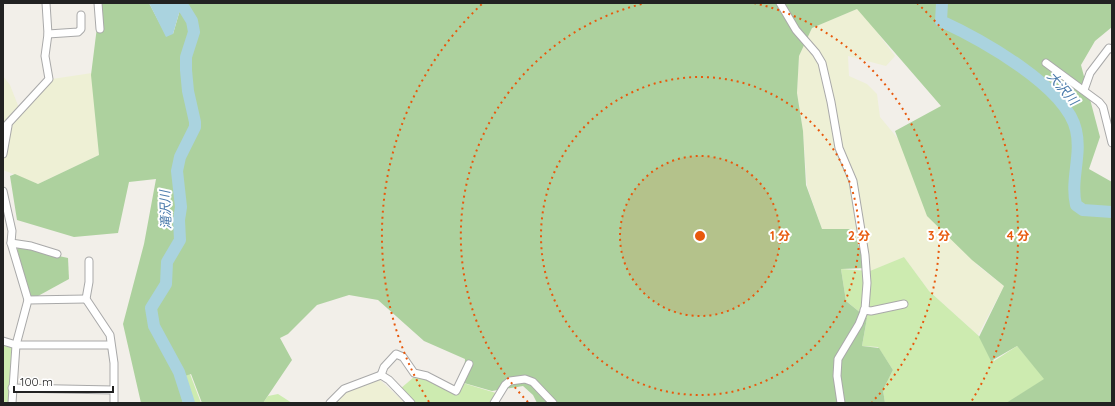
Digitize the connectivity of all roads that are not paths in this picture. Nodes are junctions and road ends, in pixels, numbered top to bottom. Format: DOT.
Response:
graph roads {
  1 [pos="46,3"];
  2 [pos="98,3"];
  3 [pos="780,3"];
  4 [pos="81,15"];
  5 [pos="100,29"];
  6 [pos="48,34"];
  7 [pos="1112,49"];
  8 [pos="1046,63"];
  9 [pos="1084,90"];
  10 [pos="5,128"];
  11 [pos="1112,143"];
  12 [pos="3,154"];
  13 [pos="3,194"];
  14 [pos="11,243"];
  15 [pos="57,254"];
  16 [pos="89,261"];
  17 [pos="86,299"];
  18 [pos="28,300"];
  19 [pos="904,304"];
  20 [pos="864,310"];
  21 [pos="3,341"];
  22 [pos="16,344"];
  23 [pos="110,345"];
  24 [pos="469,364"];
  25 [pos="381,375"];
  26 [pos="12,388"];
  27 [pos="113,390"];
  28 [pos="12,403"];
  29 [pos="114,403"];
  30 [pos="330,403"];
  31 [pos="411,403"];
  32 [pos="494,403"];
  33 [pos="553,403"];
  34 [pos="841,403"];
  1 -- 6 [label="street"];
  2 -- 5 [label="street"];
  3 -- 20 [label="street"];
  4 -- 6 [label="street"];
  6 -- 10 [label="street"];
  7 -- 9 [label="street"];
  8 -- 9 [label="street"];
  9 -- 11 [label="street"];
  10 -- 12 [label="street"];
  13 -- 14 [label="street"];
  14 -- 15 [label="street"];
  14 -- 18 [label="street"];
  16 -- 17 [label="street"];
  17 -- 18 [label="street"];
  17 -- 23 [label="street"];
  18 -- 22 [label="street"];
  19 -- 20 [label="street"];
  20 -- 34 [label="street"];
  21 -- 22 [label="street"];
  22 -- 23 [label="street"];
  22 -- 26 [label="street"];
  23 -- 27 [label="street"];
  24 -- 25 [label="street"];
  25 -- 30 [label="street"];
  25 -- 31 [label="street"];
  26 -- 27 [label="street"];
  26 -- 28 [label="street"];
  27 -- 29 [label="street"];
  32 -- 33 [label="street"];
}
